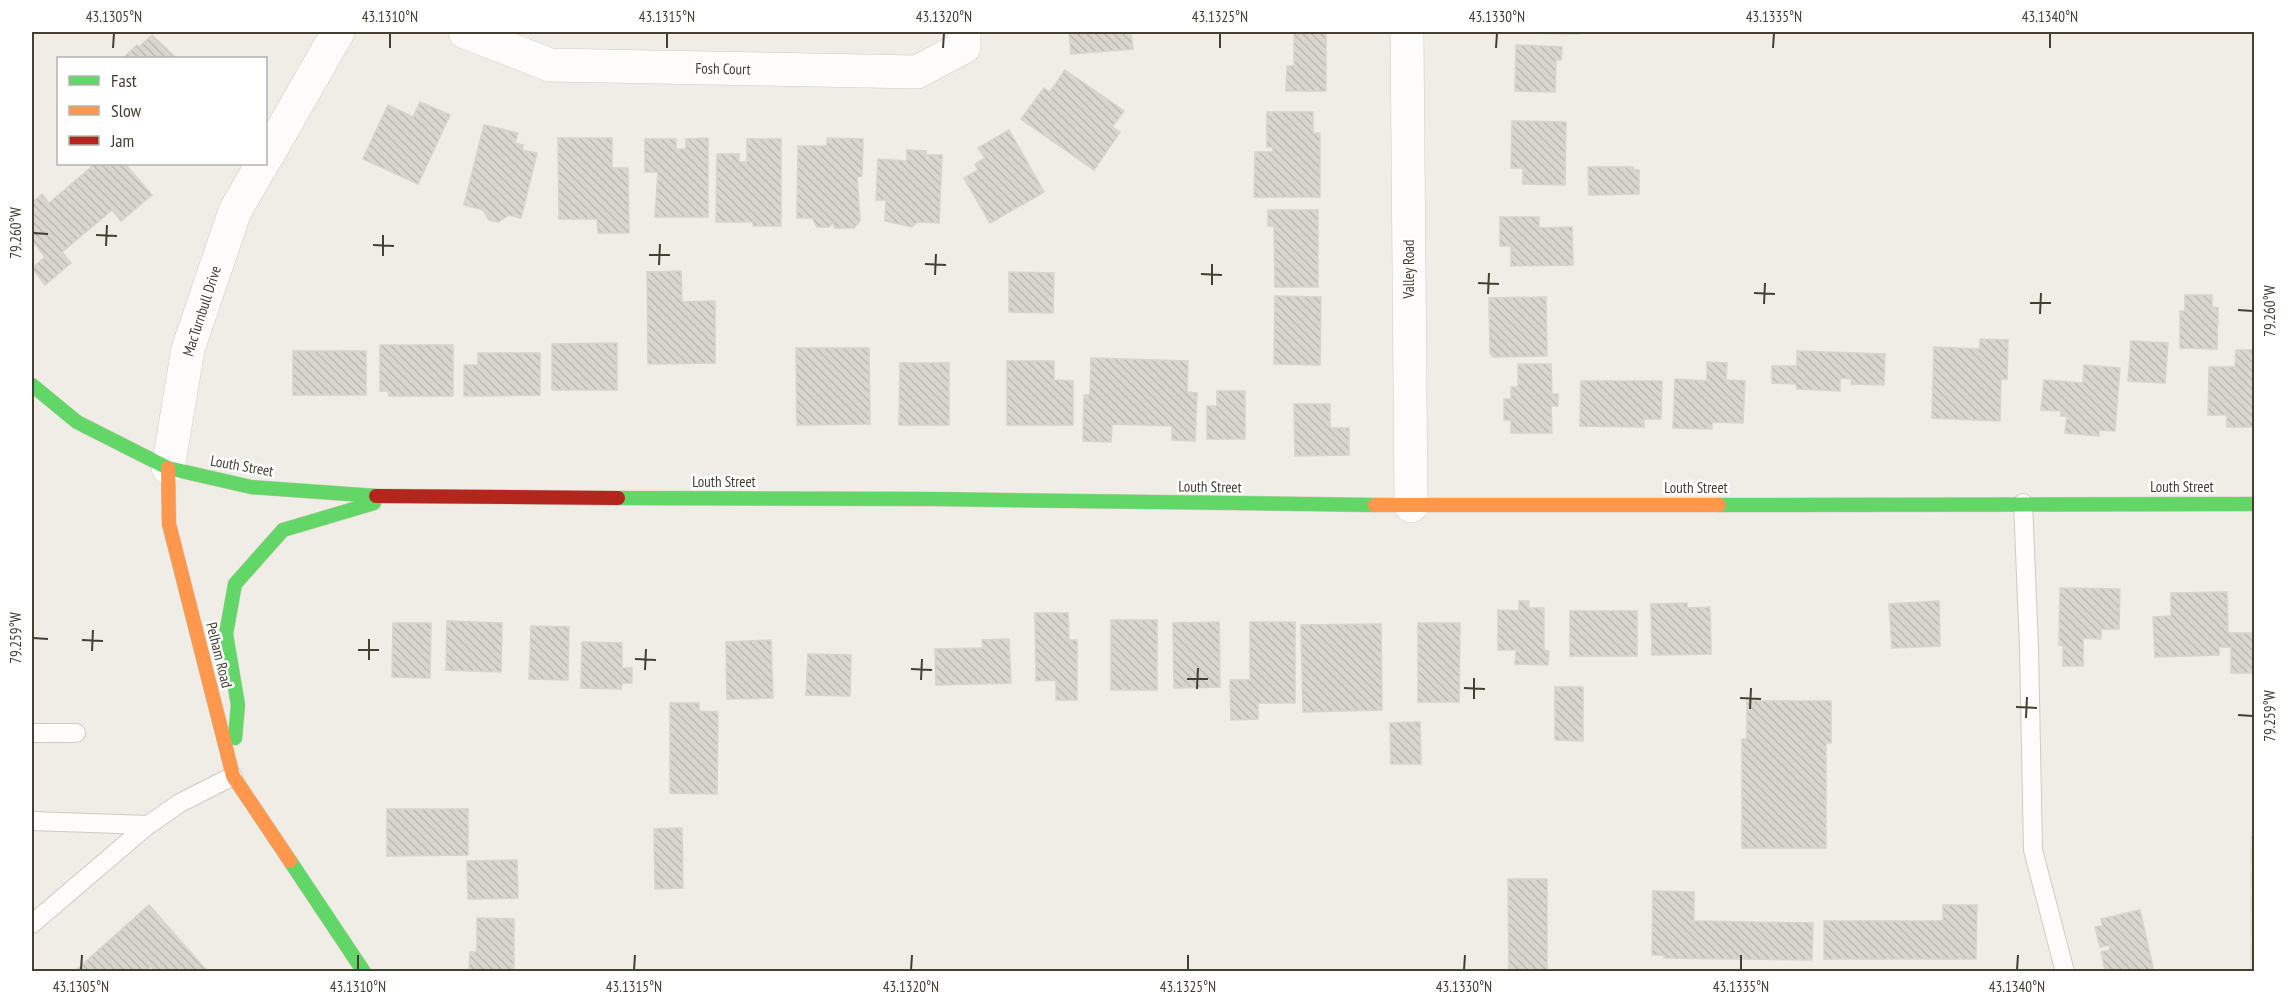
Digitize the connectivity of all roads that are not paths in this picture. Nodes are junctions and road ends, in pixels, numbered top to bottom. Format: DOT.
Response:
graph roads {
  1 [pos="338,32"];
  2 [pos="465,32"];
  3 [pos="964,32"];
  4 [pos="1407,32"];
  5 [pos="267,156"];
  6 [pos="261,165"];
  7 [pos="32,385"];
  8 [pos="168,468"];
  9 [pos="394,497"];
  10 [pos="2023,503"];
  11 [pos="2254,504"];
  12 [pos="1411,506"];
  13 [pos="32,733"];
  14 [pos="76,733"];
  15 [pos="233,776"];
  16 [pos="32,821"];
  17 [pos="148,825"];
  18 [pos="32,924"];
  19 [pos="364,972"];
  20 [pos="2065,972"];
  1 -- 5 [label="street"];
  2 -- 3 [label="street, Fosh Court"];
  4 -- 12 [label="street, Valley Road"];
  6 -- 8 [label="street, MacTurnbull Drive"];
  7 -- 8 [label="main road"];
  8 -- 9 [label="main road, Louth Street"];
  8 -- 15 [label="main road, Pelham Road"];
  9 -- 12 [label="main road, Louth Street"];
  9 -- 15 [label="main road"];
  10 -- 11 [label="main road, Louth Street"];
  10 -- 12 [label="main road, Louth Street"];
  10 -- 20 [label="lane"];
  13 -- 14 [label="lane"];
  15 -- 17 [label="lane"];
  15 -- 19 [label="main road, Pelham Road"];
  16 -- 17 [label="lane"];
  17 -- 18 [label="lane"];
}
